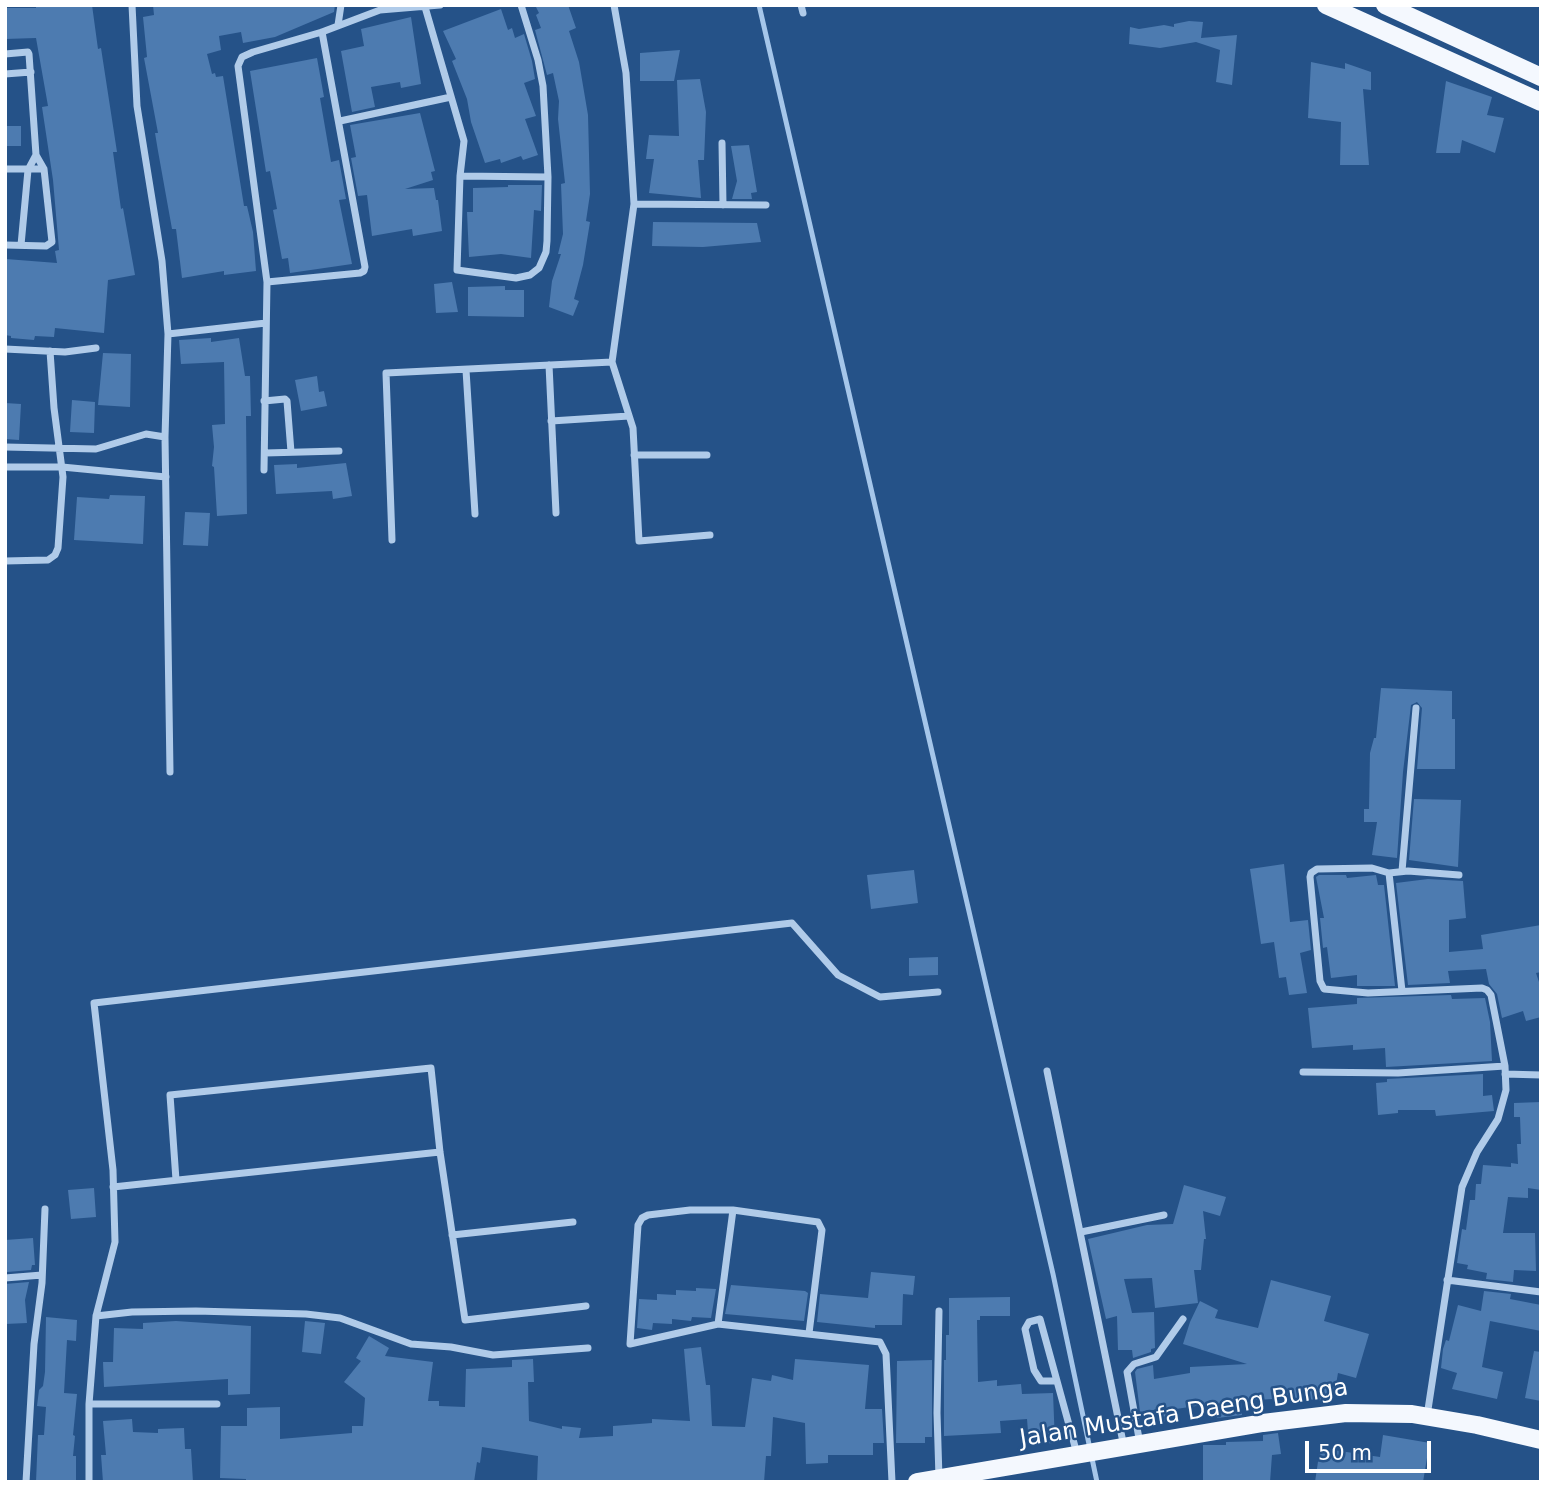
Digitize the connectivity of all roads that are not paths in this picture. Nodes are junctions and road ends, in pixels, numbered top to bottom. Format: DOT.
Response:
graph roads {
  1 [pos="132,5"];
  2 [pos="341,5"];
  3 [pos="440,5"];
  4 [pos="520,5"];
  5 [pos="614,5"];
  6 [pos="1326,5"];
  7 [pos="1385,5"];
  8 [pos="425,7"];
  9 [pos="377,8"];
  10 [pos="338,25"];
  11 [pos="323,32"];
  12 [pos="5,54"];
  13 [pos="31,72"];
  14 [pos="5,74"];
  15 [pos="1541,77"];
  16 [pos="452,97"];
  17 [pos="1541,102"];
  18 [pos="341,121"];
  19 [pos="722,143"];
  20 [pos="36,155"];
  21 [pos="5,169"];
  22 [pos="28,170"];
  23 [pos="44,170"];
  24 [pos="460,176"];
  25 [pos="548,177"];
  26 [pos="634,205"];
  27 [pos="723,205"];
  28 [pos="766,205"];
  29 [pos="5,245"];
  30 [pos="21,245"];
  31 [pos="267,282"];
  32 [pos="266,323"];
  33 [pos="168,334"];
  34 [pos="96,348"];
  35 [pos="5,349"];
  36 [pos="50,352"];
  37 [pos="612,362"];
  38 [pos="549,365"];
  39 [pos="466,370"];
  40 [pos="264,401"];
  41 [pos="629,416"];
  42 [pos="551,421"];
  43 [pos="165,437"];
  44 [pos="5,447"];
  45 [pos="59,449"];
  46 [pos="339,451"];
  47 [pos="291,452"];
  48 [pos="265,453"];
  49 [pos="634,455"];
  50 [pos="707,455"];
  51 [pos="5,467"];
  52 [pos="62,467"];
  53 [pos="264,470"];
  54 [pos="166,477"];
  55 [pos="556,513"];
  56 [pos="475,514"];
  57 [pos="710,535"];
  58 [pos="392,540"];
  59 [pos="5,561"];
  60 [pos="1416,708"];
  61 [pos="170,772"];
  62 [pos="1402,871"];
  63 [pos="1389,873"];
  64 [pos="1459,876"];
  65 [pos="1402,991"];
  66 [pos="938,992"];
  67 [pos="1505,1070"];
  68 [pos="1047,1071"];
  69 [pos="1303,1072"];
  70 [pos="1541,1075"];
  71 [pos="440,1152"];
  72 [pos="176,1180"];
  73 [pos="113,1187"];
  74 [pos="45,1209"];
  75 [pos="733,1210"];
  76 [pos="1164,1215"];
  77 [pos="573,1222"];
  78 [pos="1081,1232"];
  79 [pos="452,1235"];
  80 [pos="42,1275"];
  81 [pos="5,1278"];
  82 [pos="1447,1280"];
  83 [pos="1541,1292"];
  84 [pos="586,1306"];
  85 [pos="939,1311"];
  86 [pos="96,1316"];
  87 [pos="1184,1319"];
  88 [pos="718,1324"];
  89 [pos="809,1333"];
  90 [pos="588,1348"];
  91 [pos="1056,1381"];
  92 [pos="217,1404"];
  93 [pos="89,1405"];
  94 [pos="1427,1416"];
  95 [pos="1541,1440"];
  96 [pos="1127,1447"];
  97 [pos="1080,1453"];
  98 [pos="939,1478"];
  99 [pos="26,1482"];
  100 [pos="89,1482"];
  101 [pos="892,1482"];
  102 [pos="918,1482"];
  1 -- 33 [label="street"];
  2 -- 10 [label="street"];
  3 -- 8 [label="street"];
  4 -- 25 [label="street"];
  5 -- 26 [label="street"];
  6 -- 17 [label="main road"];
  7 -- 15 [label="main road"];
  8 -- 9 [label="street"];
  8 -- 16 [label="street"];
  9 -- 10 [label="street"];
  10 -- 11 [label="street"];
  11 -- 18 [label="street"];
  11 -- 31 [label="street"];
  12 -- 13 [label="street"];
  13 -- 14 [label="street"];
  13 -- 20 [label="street"];
  16 -- 18 [label="street"];
  16 -- 24 [label="street"];
  18 -- 31 [label="street"];
  19 -- 27 [label="street"];
  20 -- 22 [label="street"];
  20 -- 23 [label="street"];
  21 -- 22 [label="street"];
  22 -- 23 [label="street"];
  22 -- 30 [label="street"];
  23 -- 30 [label="street"];
  24 -- 25 [label="street"];
  24 -- 25 [label="street"];
  26 -- 27 [label="street"];
  26 -- 37 [label="street"];
  27 -- 28 [label="street"];
  29 -- 30 [label="street"];
  31 -- 32 [label="street"];
  32 -- 33 [label="street"];
  32 -- 40 [label="street"];
  33 -- 43 [label="street"];
  34 -- 36 [label="street"];
  35 -- 36 [label="street"];
  36 -- 45 [label="street"];
  37 -- 38 [label="street"];
  37 -- 41 [label="street"];
  38 -- 39 [label="street"];
  38 -- 42 [label="street"];
  39 -- 56 [label="street"];
  39 -- 58 [label="street"];
  40 -- 47 [label="street"];
  40 -- 48 [label="street"];
  41 -- 42 [label="street"];
  41 -- 49 [label="street"];
  42 -- 55 [label="street"];
  43 -- 45 [label="street"];
  43 -- 54 [label="street"];
  44 -- 45 [label="street"];
  45 -- 52 [label="street"];
  46 -- 47 [label="street"];
  47 -- 48 [label="street"];
  48 -- 53 [label="street"];
  49 -- 50 [label="street"];
  49 -- 57 [label="street"];
  51 -- 52 [label="street"];
  52 -- 54 [label="street"];
  52 -- 59 [label="street"];
  54 -- 61 [label="street"];
  60 -- 62 [label="street"];
  62 -- 63 [label="street"];
  62 -- 64 [label="street"];
  63 -- 65 [label="street"];
  63 -- 65 [label="street"];
  65 -- 67 [label="street"];
  66 -- 73 [label="street"];
  67 -- 69 [label="street"];
  67 -- 70 [label="street"];
  67 -- 82 [label="street"];
  68 -- 78 [label="street"];
  71 -- 72 [label="street"];
  71 -- 72 [label="street"];
  71 -- 79 [label="street"];
  72 -- 73 [label="street"];
  73 -- 86 [label="street"];
  74 -- 80 [label="street"];
  75 -- 88 [label="street"];
  75 -- 88 [label="street"];
  75 -- 89 [label="street"];
  76 -- 78 [label="street"];
  77 -- 79 [label="street"];
  78 -- 96 [label="street"];
  79 -- 84 [label="street"];
  80 -- 81 [label="street"];
  80 -- 99 [label="street"];
  82 -- 83 [label="street"];
  82 -- 94 [label="street"];
  85 -- 98 [label="street"];
  86 -- 90 [label="street"];
  86 -- 93 [label="street"];
  87 -- 96 [label="street"];
  88 -- 89 [label="street"];
  89 -- 101 [label="street"];
  91 -- 91 [label="street"];
  91 -- 97 [label="street"];
  92 -- 93 [label="street"];
  93 -- 100 [label="street"];
  94 -- 95 [label="main road, Jalan Mustafa Daeng Bunga"];
  94 -- 96 [label="main road, Jalan Mustafa Daeng Bunga"];
  96 -- 97 [label="main road, Jalan Mustafa Daeng Bunga"];
  97 -- 98 [label="main road, Jalan Mustafa Daeng Bunga"];
  98 -- 102 [label="main road, Jalan Mustafa Daeng Bunga"];
}
